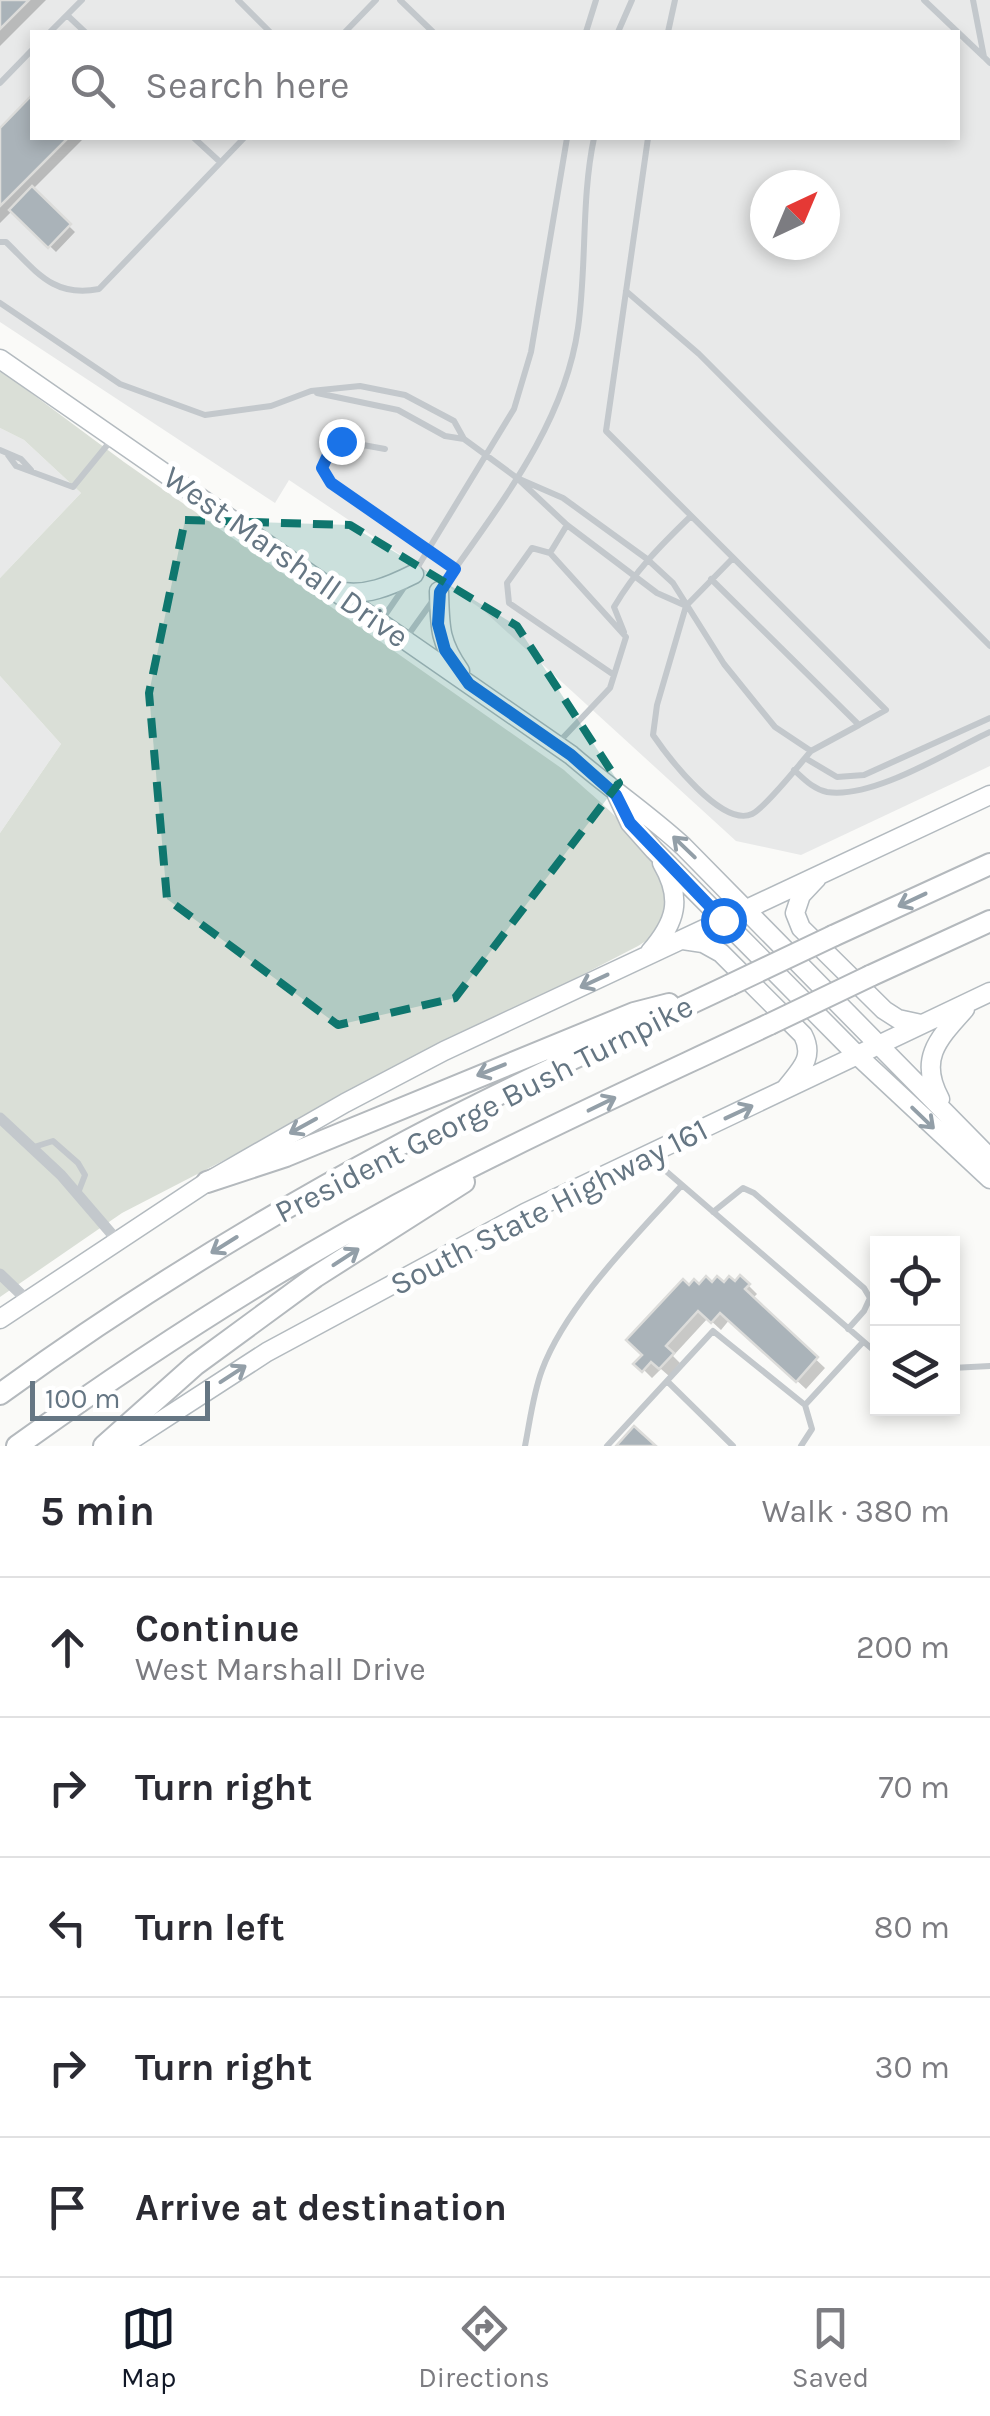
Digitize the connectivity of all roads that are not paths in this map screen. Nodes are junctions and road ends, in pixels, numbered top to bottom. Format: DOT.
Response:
graph roads {
  1 [pos="82,0"];
  2 [pos="238,0"];
  3 [pos="376,0"];
  4 [pos="400,0"];
  5 [pos="596,0"];
  6 [pos="632,0"];
  7 [pos="675,0"];
  8 [pos="924,0"];
  9 [pos="973,0"];
  10 [pos="67,15"];
  11 [pos="52,30"];
  12 [pos="83,30"];
  13 [pos="268,30"];
  14 [pos="346,30"];
  15 [pos="432,30"];
  16 [pos="587,30"];
  17 [pos="619,30"];
  18 [pos="668,30"];
  19 [pos="956,30"];
  20 [pos="960,34"];
  21 [pos="30,52"];
  22 [pos="987,60"];
  23 [pos="0,83"];
  24 [pos="196,140"];
  25 [pos="242,140"];
  26 [pos="568,140"];
  27 [pos="594,140"];
  28 [pos="648,140"];
  29 [pos="219,162"];
  30 [pos="0,242"];
  31 [pos="626,290"];
  32 [pos="0,303"];
  33 [pos="0,359"];
  34 [pos="312,392"];
  35 [pos="114,437"];
  36 [pos="464,440"];
  37 [pos="385,448"];
  38 [pos="0,450"];
  39 [pos="487,455"];
  40 [pos="517,478"];
  41 [pos="691,516"];
  42 [pos="566,526"];
  43 [pos="428,551"];
  44 [pos="550,553"];
  45 [pos="733,558"];
  46 [pos="646,559"];
  47 [pos="455,569"];
  48 [pos="634,573"];
  49 [pos="414,574"];
  50 [pos="711,578"];
  51 [pos="333,590"];
  52 [pos="440,592"];
  53 [pos="686,606"];
  54 [pos="380,621"];
  55 [pos="626,637"];
  56 [pos="405,639"];
  57 [pos="990,646"];
  58 [pos="614,675"];
  59 [pos="469,684"];
  60 [pos="990,718"];
  61 [pos="859,725"];
  62 [pos="990,732"];
  63 [pos="556,744"];
  64 [pos="811,752"];
  65 [pos="805,758"];
  66 [pos="794,770"];
  67 [pos="616,795"];
  68 [pos="990,795"];
  69 [pos="654,850"];
  70 [pos="990,864"];
  71 [pos="820,874"];
  72 [pos="745,908"];
  73 [pos="723,920"];
  74 [pos="990,921"];
  75 [pos="682,940"];
  76 [pos="646,958"];
  77 [pos="722,988"];
  78 [pos="981,996"];
  79 [pos="921,1024"];
  80 [pos="878,1044"];
  81 [pos="857,1055"];
  82 [pos="783,1092"];
  83 [pos="0,1118"];
  84 [pos="954,1120"];
  85 [pos="514,1146"];
  86 [pos="33,1148"];
  87 [pos="647,1154"];
  88 [pos="990,1158"];
  89 [pos="990,1179"];
  90 [pos="207,1182"];
  91 [pos="682,1185"];
  92 [pos="77,1194"];
  93 [pos="713,1212"];
  94 [pos="116,1239"];
  95 [pos="0,1274"];
  96 [pos="27,1300"];
  97 [pos="0,1318"];
  98 [pos="848,1329"];
  99 [pos="863,1342"];
  100 [pos="870,1348"];
  101 [pos="990,1366"];
  102 [pos="960,1368"];
  103 [pos="667,1380"];
  104 [pos="0,1394"];
  105 [pos="804,1405"];
  106 [pos="17,1446"];
  107 [pos="104,1446"];
  108 [pos="122,1446"];
  109 [pos="526,1446"];
  110 [pos="607,1446"];
  111 [pos="734,1446"];
  112 [pos="801,1446"];
  1 -- 10 [label="lane"];
  2 -- 13 [label="lane"];
  3 -- 14 [label="lane"];
  4 -- 15 [label="lane"];
  5 -- 16 [label="lane"];
  6 -- 17 [label="lane"];
  7 -- 18 [label="lane"];
  8 -- 19 [label="lane"];
  9 -- 22 [label="lane"];
  10 -- 11 [label="lane"];
  10 -- 12 [label="lane"];
  20 -- 22 [label="lane"];
  21 -- 23 [label="lane"];
  24 -- 29 [label="lane"];
  25 -- 29 [label="lane"];
  26 -- 39 [label="lane"];
  27 -- 40 [label="lane"];
  28 -- 31 [label="lane"];
  29 -- 30 [label="lane"];
  31 -- 41 [label="lane"];
  31 -- 57 [label="lane"];
  32 -- 34 [label="lane"];
  33 -- 35 [label="main road, West Marshall Drive"];
  34 -- 36 [label="lane"];
  34 -- 36 [label="lane"];
  35 -- 38 [label="lane"];
  35 -- 51 [label="main road, West Marshall Drive"];
  36 -- 39 [label="lane"];
  37 -- 43 [label="lane"];
  39 -- 40 [label="lane"];
  39 -- 43 [label="lane"];
  40 -- 42 [label="lane"];
  40 -- 46 [label="lane"];
  40 -- 47 [label="lane"];
  41 -- 45 [label="lane"];
  41 -- 46 [label="lane"];
  42 -- 44 [label="lane"];
  42 -- 48 [label="lane"];
  43 -- 47 [label="lane"];
  43 -- 49 [label="lane"];
  44 -- 55 [label="lane"];
  44 -- 58 [label="lane"];
  45 -- 50 [label="lane"];
  45 -- 61 [label="lane"];
  46 -- 48 [label="lane"];
  46 -- 53 [label="lane"];
  47 -- 52 [label="lane"];
  48 -- 53 [label="lane"];
  48 -- 55 [label="lane"];
  49 -- 51 [label="main road"];
  49 -- 54 [label="lane"];
  50 -- 53 [label="lane"];
  50 -- 61 [label="lane"];
  51 -- 54 [label="main road, West Marshall Drive"];
  52 -- 56 [label="lane"];
  52 -- 59 [label="main road"];
  53 -- 64 [label="lane"];
  53 -- 66 [label="lane"];
  54 -- 56 [label="main road, West Marshall Drive"];
  55 -- 58 [label="lane"];
  56 -- 59 [label="main road, West Marshall Drive"];
  58 -- 63 [label="lane"];
  59 -- 63 [label="main road, West Marshall Drive"];
  60 -- 65 [label="lane"];
  61 -- 64 [label="lane"];
  62 -- 66 [label="lane"];
  63 -- 67 [label="main road, West Marshall Drive"];
  64 -- 65 [label="lane"];
  65 -- 66 [label="lane"];
  67 -- 69 [label="main road, West Marshall Drive"];
  72 -- 67 [label="main road, West Marshall Drive, one-way"];
  68 -- 71 [label="main road"];
  69 -- 73 [label="main road, West Marshall Drive"];
  69 -- 76 [label="main road"];
  70 -- 77 [label="highway, President George Bush Turnpike, one-way, bridge"];
  71 -- 72 [label="main road"];
  71 -- 79 [label="main road"];
  72 -- 73 [label="main road"];
  72 -- 80 [label="main road, West Marshall Drive"];
  73 -- 75 [label="main road"];
  73 -- 81 [label="main road, West Marshall Drive"];
  85 -- 74 [label="highway, President George Bush Turnpike, one-way, bridge"];
  75 -- 76 [label="main road"];
  75 -- 82 [label="main road"];
  76 -- 90 [label="main road, one-way"];
  77 -- 90 [label="highway, one-way"];
  77 -- 104 [label="highway, President George Bush Turnpike, one-way"];
  78 -- 79 [label="main road, South State Highway 161"];
  78 -- 84 [label="main road"];
  79 -- 80 [label="main road, South State Highway 161"];
  80 -- 81 [label="main road, South State Highway 161"];
  80 -- 84 [label="main road, West Marshall Drive"];
  81 -- 82 [label="main road, South State Highway 161"];
  81 -- 89 [label="main road, West Marshall Drive, one-way"];
  87 -- 82 [label="main road, South State Highway 161, one-way"];
  83 -- 86 [label="street"];
  84 -- 88 [label="main road, West Marshall Drive"];
  85 -- 106 [label="highway, President George Bush Turnpike"];
  107 -- 85 [label="highway, one-way"];
  86 -- 92 [label="street"];
  86 -- 92 [label="lane"];
  87 -- 91 [label="lane"];
  108 -- 87 [label="main road, South State Highway 161, one-way"];
  90 -- 94 [label="main road"];
  91 -- 93 [label="lane"];
  91 -- 109 [label="lane"];
  92 -- 94 [label="street"];
  93 -- 98 [label="lane"];
  93 -- 98 [label="lane"];
  94 -- 96 [label="main road"];
  95 -- 96 [label="street"];
  96 -- 97 [label="main road"];
  98 -- 99 [label="lane"];
  99 -- 100 [label="lane"];
  99 -- 105 [label="lane"];
  101 -- 102 [label="lane"];
  103 -- 105 [label="lane"];
  103 -- 110 [label="lane"];
  103 -- 111 [label="lane"];
  105 -- 112 [label="lane"];
}
